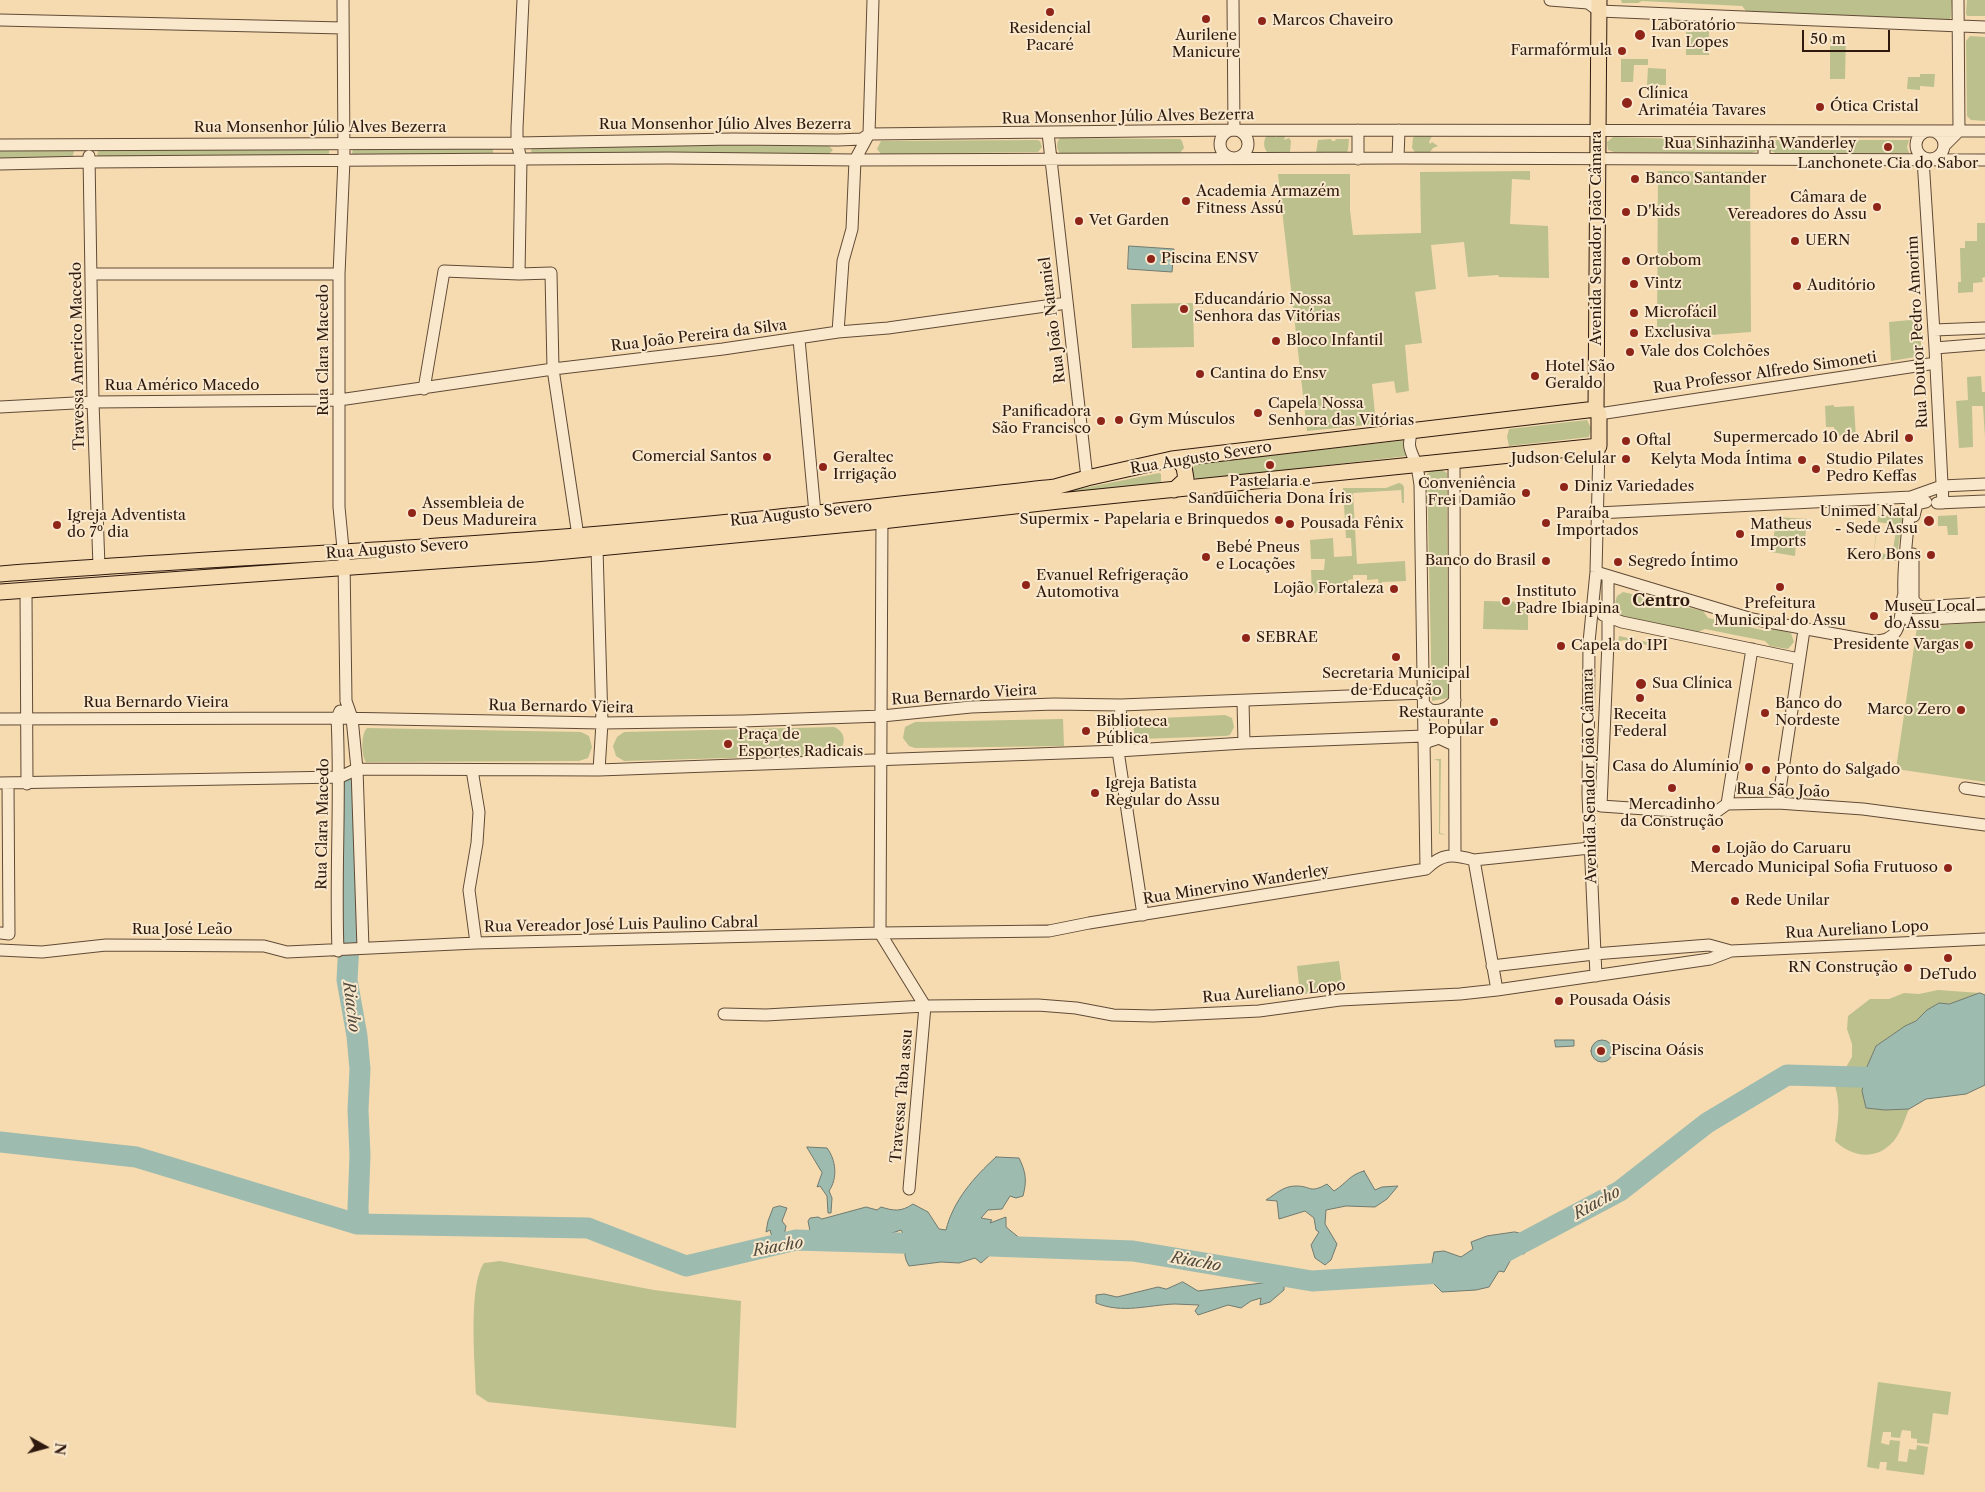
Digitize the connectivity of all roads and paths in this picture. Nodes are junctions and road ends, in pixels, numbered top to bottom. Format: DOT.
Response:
graph roads {
  1 [pos="343,0"];
  2 [pos="523,0"];
  3 [pos="872,0"];
  4 [pos="1233,0"];
  5 [pos="1550,0"];
  6 [pos="1958,0"];
  7 [pos="1599,6"];
  8 [pos="0,20"];
  9 [pos="1959,27"];
  10 [pos="1985,27"];
  11 [pos="343,28"];
  12 [pos="1234,130"];
  13 [pos="1358,130"];
  14 [pos="1398,130"];
  15 [pos="1598,130"];
  16 [pos="1930,131"];
  17 [pos="1959,131"];
  18 [pos="1764,132"];
  19 [pos="1985,132"];
  20 [pos="1048,133"];
  21 [pos="869,134"];
  22 [pos="344,143"];
  23 [pos="517,143"];
  24 [pos="90,144"];
  25 [pos="0,145"];
  26 [pos="1944,146"];
  27 [pos="1398,158"];
  28 [pos="1764,158"];
  29 [pos="1234,159"];
  30 [pos="1358,159"];
  31 [pos="1598,159"];
  32 [pos="1926,159"];
  33 [pos="344,160"];
  34 [pos="521,160"];
  35 [pos="855,160"];
  36 [pos="1050,160"];
  37 [pos="1985,160"];
  38 [pos="89,162"];
  39 [pos="0,164"];
  40 [pos="91,274"];
  41 [pos="339,274"];
  42 [pos="519,274"];
  43 [pos="1067,304"];
  44 [pos="1985,328"];
  45 [pos="1934,330"];
  46 [pos="838,332"];
  47 [pos="799,339"];
  48 [pos="1985,344"];
  49 [pos="1935,348"];
  50 [pos="1936,363"];
  51 [pos="553,368"];
  52 [pos="424,388"];
  53 [pos="337,400"];
  54 [pos="93,402"];
  55 [pos="0,407"];
  56 [pos="1598,411"];
  57 [pos="1412,431"];
  58 [pos="1599,446"];
  59 [pos="1191,457"];
  60 [pos="1172,459"];
  61 [pos="1454,460"];
  62 [pos="1416,464"];
  63 [pos="1086,478"];
  64 [pos="1985,484"];
  65 [pos="1942,486"];
  66 [pos="1196,488"];
  67 [pos="1174,490"];
  68 [pos="1911,497"];
  69 [pos="1926,502"];
  70 [pos="1985,502"];
  71 [pos="1943,503"];
  72 [pos="882,506"];
  73 [pos="815,513"];
  74 [pos="1598,513"];
  75 [pos="882,521"];
  76 [pos="578,536"];
  77 [pos="534,546"];
  78 [pos="597,548"];
  79 [pos="343,560"];
  80 [pos="99,566"];
  81 [pos="1596,572"];
  82 [pos="0,574"];
  83 [pos="1608,576"];
  84 [pos="26,590"];
  85 [pos="0,592"];
  86 [pos="1903,597"];
  87 [pos="1593,598"];
  88 [pos="1608,599"];
  89 [pos="1985,603"];
  90 [pos="1592,612"];
  91 [pos="1985,616"];
  92 [pos="1608,617"];
  93 [pos="1804,630"];
  94 [pos="1752,650"];
  95 [pos="1799,659"];
  96 [pos="1424,698"];
  97 [pos="1455,700"];
  98 [pos="346,701"];
  99 [pos="1243,701"];
  100 [pos="1121,705"];
  101 [pos="882,716"];
  102 [pos="337,718"];
  103 [pos="352,718"];
  104 [pos="0,719"];
  105 [pos="26,719"];
  106 [pos="602,723"];
  107 [pos="1424,741"];
  108 [pos="1244,743"];
  109 [pos="1454,745"];
  110 [pos="1118,751"];
  111 [pos="882,759"];
  112 [pos="357,769"];
  113 [pos="472,770"];
  114 [pos="599,770"];
  115 [pos="340,777"];
  116 [pos="4,783"];
  117 [pos="27,784"];
  118 [pos="1965,788"];
  119 [pos="1985,791"];
  120 [pos="1588,795"];
  121 [pos="1778,803"];
  122 [pos="1727,804"];
  123 [pos="1600,806"];
  124 [pos="1985,825"];
  125 [pos="1590,848"];
  126 [pos="1455,855"];
  127 [pos="1474,860"];
  128 [pos="1426,869"];
  129 [pos="1143,915"];
  130 [pos="0,933"];
  131 [pos="880,933"];
  132 [pos="1985,939"];
  133 [pos="476,943"];
  134 [pos="363,948"];
  135 [pos="0,950"];
  136 [pos="338,951"];
  137 [pos="1731,951"];
  138 [pos="1594,954"];
  139 [pos="1492,966"];
  140 [pos="1596,976"];
  141 [pos="1497,990"];
  142 [pos="925,1006"];
  143 [pos="724,1014"];
  144 [pos="909,1189"];
  1 -- 11 [label="street, Rua Clara Macedo"];
  2 -- 23 [label="street"];
  3 -- 21 [label="street"];
  4 -- 12 [label="street"];
  5 -- 7 [label="street"];
  6 -- 9 [label="street"];
  7 -- 9 [label="street"];
  7 -- 15 [label="main road, Avenida Senador João Câmara"];
  8 -- 11 [label="street"];
  9 -- 10 [label="street"];
  9 -- 17 [label="street"];
  11 -- 22 [label="street, Rua Clara Macedo"];
  12 -- 13 [label="street, Rua Monsenhor Júlio Alves Bezerra"];
  12 -- 20 [label="street, Rua Monsenhor Júlio Alves Bezerra"];
  12 -- 29 [label="street"];
  12 -- 29 [label="street"];
  13 -- 14 [label="street, Rua Monsenhor Júlio Alves Bezerra"];
  13 -- 30 [label="street"];
  14 -- 15 [label="street, Rua Monsenhor Júlio Alves Bezerra"];
  14 -- 27 [label="street"];
  15 -- 18 [label="street, Rua Sinhazinha Wanderley"];
  15 -- 31 [label="main road, Avenida Senador João Câmara"];
  16 -- 17 [label="street, Rua Sinhazinha Wanderley"];
  16 -- 18 [label="street, Rua Sinhazinha Wanderley"];
  16 -- 26 [label="street"];
  16 -- 32 [label="street"];
  17 -- 19 [label="street, Rua Sinhazinha Wanderley"];
  17 -- 26 [label="street"];
  18 -- 28 [label="street"];
  20 -- 21 [label="street, Rua Monsenhor Júlio Alves Bezerra"];
  20 -- 36 [label="street, Rua João Nataniel"];
  21 -- 23 [label="street, Rua Monsenhor Júlio Alves Bezerra"];
  21 -- 35 [label="street"];
  22 -- 23 [label="street, Rua Monsenhor Júlio Alves Bezerra"];
  22 -- 24 [label="street, Rua Monsenhor Júlio Alves Bezerra"];
  22 -- 33 [label="street, Rua Clara Macedo"];
  23 -- 34 [label="street"];
  24 -- 25 [label="street, Rua Monsenhor Júlio Alves Bezerra"];
  24 -- 38 [label="street, Travessa Americo Macedo"];
  26 -- 32 [label="street"];
  27 -- 30 [label="street"];
  27 -- 31 [label="street"];
  28 -- 31 [label="street, Rua Sinhazinha Wanderley"];
  28 -- 32 [label="street, Rua Sinhazinha Wanderley"];
  29 -- 30 [label="street"];
  29 -- 36 [label="street"];
  31 -- 56 [label="main road, Avenida Senador João Câmara"];
  32 -- 37 [label="street, Rua Sinhazinha Wanderley"];
  32 -- 45 [label="street, Rua Doutor Pedro Amorim"];
  33 -- 34 [label="street"];
  33 -- 38 [label="street"];
  33 -- 41 [label="street, Rua Clara Macedo"];
  34 -- 35 [label="street"];
  34 -- 42 [label="street"];
  35 -- 36 [label="street"];
  35 -- 46 [label="street"];
  36 -- 43 [label="street, Rua João Nataniel"];
  38 -- 39 [label="street"];
  38 -- 40 [label="street, Travessa Americo Macedo"];
  40 -- 41 [label="street"];
  40 -- 54 [label="street, Travessa Americo Macedo"];
  41 -- 53 [label="street, Rua Clara Macedo"];
  42 -- 51 [label="street"];
  42 -- 52 [label="street"];
  43 -- 46 [label="street, Rua João Pereira da Silva"];
  43 -- 63 [label="street, Rua João Nataniel"];
  44 -- 45 [label="street"];
  45 -- 49 [label="street, Rua Doutor Pedro Amorim"];
  46 -- 47 [label="street, Rua João Pereira da Silva"];
  47 -- 51 [label="street, Rua João Pereira da Silva"];
  47 -- 73 [label="street"];
  48 -- 49 [label="street"];
  49 -- 50 [label="street, Rua Doutor Pedro Amorim"];
  50 -- 56 [label="street, Rua Professor Alfredo Simoneti"];
  50 -- 65 [label="street, Rua Doutor Pedro Amorim"];
  51 -- 52 [label="street, Rua João Pereira da Silva"];
  51 -- 76 [label="street"];
  52 -- 53 [label="street, Rua João Pereira da Silva"];
  53 -- 54 [label="street, Rua Américo Macedo"];
  53 -- 79 [label="street, Rua Clara Macedo"];
  54 -- 55 [label="street, Rua Américo Macedo"];
  54 -- 80 [label="street, Travessa Americo Macedo"];
  56 -- 57 [label="main road, Rua Augusto Severo"];
  56 -- 58 [label="main road, Avenida Senador João Câmara"];
  57 -- 59 [label="main road, Rua Augusto Severo"];
  57 -- 62 [label="street"];
  58 -- 61 [label="main road, Rua Augusto Severo"];
  58 -- 74 [label="street, Avenida Senador João Câmara"];
  59 -- 60 [label="main road, Rua Augusto Severo"];
  59 -- 66 [label="main road"];
  60 -- 63 [label="main road, Rua Augusto Severo"];
  60 -- 67 [label="main road"];
  61 -- 62 [label="main road, Rua Augusto Severo"];
  61 -- 97 [label="street"];
  62 -- 66 [label="main road, Rua Augusto Severo"];
  62 -- 96 [label="street"];
  63 -- 72 [label="main road, Rua Augusto Severo"];
  64 -- 65 [label="street"];
  65 -- 68 [label="street"];
  65 -- 71 [label="street, Rua Doutor Pedro Amorim"];
  66 -- 67 [label="main road, Rua Augusto Severo"];
  67 -- 75 [label="main road, Rua Augusto Severo"];
  68 -- 69 [label="street"];
  68 -- 74 [label="street"];
  68 -- 86 [label="street"];
  69 -- 71 [label="street"];
  69 -- 89 [label="street"];
  70 -- 71 [label="street"];
  72 -- 73 [label="main road, Rua Augusto Severo"];
  72 -- 75 [label="street"];
  73 -- 76 [label="main road, Rua Augusto Severo"];
  74 -- 81 [label="street, Avenida Senador João Câmara"];
  75 -- 78 [label="main road, Rua Augusto Severo"];
  75 -- 101 [label="street"];
  76 -- 77 [label="main road, Rua Augusto Severo"];
  77 -- 78 [label="main road, Rua Augusto Severo"];
  77 -- 79 [label="main road, Rua Augusto Severo"];
  78 -- 106 [label="street"];
  79 -- 80 [label="main road, Rua Augusto Severo"];
  79 -- 84 [label="main road, Rua Augusto Severo"];
  79 -- 98 [label="street, Rua Clara Macedo"];
  80 -- 82 [label="main road, Rua Augusto Severo"];
  81 -- 83 [label="street"];
  81 -- 87 [label="street, Avenida Senador João Câmara"];
  83 -- 88 [label="street, Avenida Senador João Câmara"];
  83 -- 93 [label="street"];
  84 -- 85 [label="main road, Rua Augusto Severo"];
  84 -- 105 [label="street"];
  86 -- 91 [label="street"];
  86 -- 93 [label="street"];
  87 -- 88 [label="street"];
  87 -- 90 [label="street, Avenida Senador João Câmara"];
  88 -- 92 [label="street, Avenida Senador João Câmara"];
  90 -- 92 [label="street"];
  90 -- 120 [label="street, Avenida Senador João Câmara"];
  92 -- 94 [label="street"];
  92 -- 123 [label="street, Avenida Senador João Câmara"];
  93 -- 95 [label="street"];
  94 -- 95 [label="street"];
  94 -- 122 [label="street"];
  95 -- 121 [label="street"];
  96 -- 97 [label="street, Rua Bernardo Vieira"];
  96 -- 99 [label="street, Rua Bernardo Vieira"];
  96 -- 107 [label="street"];
  97 -- 109 [label="street"];
  98 -- 102 [label="street, Rua Clara Macedo"];
  98 -- 103 [label="street, Rua Clara Macedo"];
  99 -- 100 [label="street, Rua Bernardo Vieira"];
  99 -- 108 [label="street"];
  100 -- 101 [label="street, Rua Bernardo Vieira"];
  100 -- 110 [label="street"];
  101 -- 106 [label="street, Rua Bernardo Vieira"];
  101 -- 111 [label="street"];
  102 -- 103 [label="street, Rua Bernardo Vieira"];
  102 -- 105 [label="street, Rua Bernardo Vieira"];
  102 -- 115 [label="street, Rua Clara Macedo"];
  103 -- 106 [label="street, Rua Bernardo Vieira"];
  103 -- 112 [label="street, Rua Clara Macedo"];
  104 -- 105 [label="street, Rua Bernardo Vieira"];
  105 -- 117 [label="street"];
  106 -- 114 [label="street"];
  107 -- 108 [label="street"];
  107 -- 109 [label="street"];
  107 -- 128 [label="street"];
  108 -- 110 [label="street"];
  109 -- 126 [label="street"];
  110 -- 111 [label="street"];
  110 -- 129 [label="street"];
  111 -- 114 [label="street"];
  111 -- 131 [label="street"];
  112 -- 113 [label="street"];
  112 -- 115 [label="street"];
  112 -- 134 [label="street, Rua Clara Macedo"];
  113 -- 114 [label="street"];
  113 -- 133 [label="street"];
  115 -- 117 [label="street"];
  115 -- 136 [label="street, Rua Clara Macedo"];
  116 -- 117 [label="street"];
  116 -- 130 [label="street"];
  118 -- 119 [label="street"];
  120 -- 123 [label="street"];
  120 -- 125 [label="street, Avenida Senador João Câmara"];
  121 -- 122 [label="street, Rua São João"];
  121 -- 124 [label="street, Rua São João"];
  122 -- 123 [label="street, Rua São João"];
  125 -- 127 [label="street"];
  125 -- 138 [label="street, Avenida Senador João Câmara"];
  126 -- 127 [label="street"];
  126 -- 128 [label="street, Rua Minervino Wanderley"];
  127 -- 139 [label="street"];
  128 -- 129 [label="street, Rua Minervino Wanderley"];
  129 -- 131 [label="street, Rua Minervino Wanderley"];
  131 -- 133 [label="street, Rua Vereador José Luis Paulino Cabral"];
  131 -- 142 [label="street"];
  132 -- 137 [label="street, Rua Aureliano Lopo"];
  133 -- 134 [label="street, Rua Vereador José Luis Paulino Cabral"];
  134 -- 136 [label="street, Rua José Leão"];
  135 -- 136 [label="street, Rua José Leão"];
  137 -- 138 [label="street, Rua Aureliano Lopo"];
  137 -- 140 [label="street, Rua Aureliano Lopo"];
  138 -- 139 [label="street, Rua Aureliano Lopo"];
  138 -- 140 [label="street"];
  139 -- 141 [label="street"];
  140 -- 141 [label="street, Rua Aureliano Lopo"];
  141 -- 142 [label="street, Rua Aureliano Lopo"];
  142 -- 143 [label="street"];
  142 -- 144 [label="street, Travessa Taba assu"];
}
